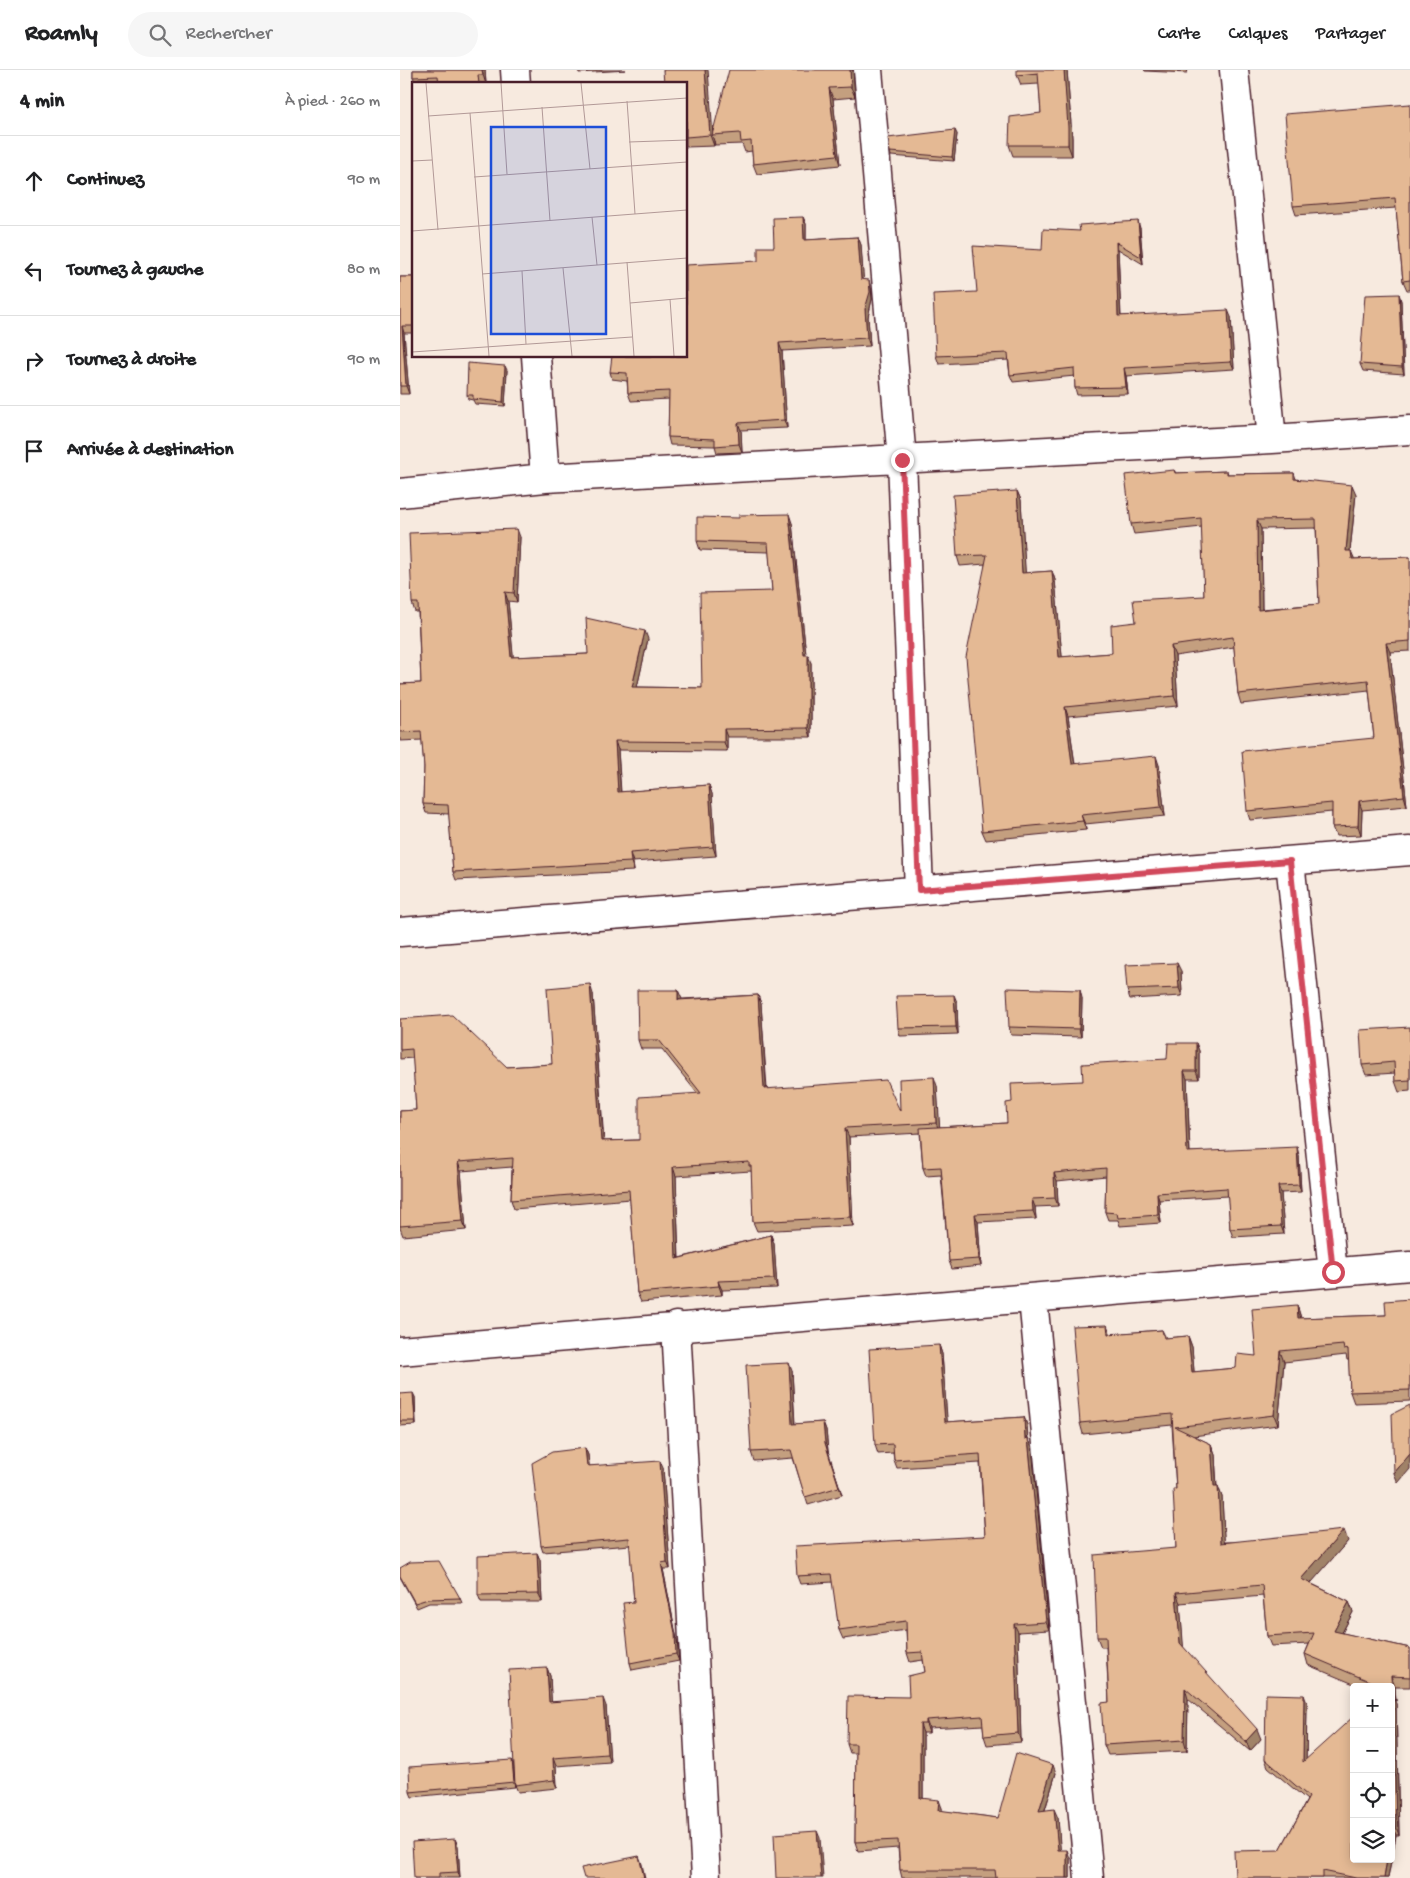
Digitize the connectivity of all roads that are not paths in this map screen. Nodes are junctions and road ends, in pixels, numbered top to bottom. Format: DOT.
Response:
graph roads {
  1 [pos="868,70"];
  2 [pos="1234,70"];
  3 [pos="536,358"];
  4 [pos="1410,430"];
  5 [pos="1272,439"];
  6 [pos="902,460"];
  7 [pos="545,478"];
  8 [pos="400,493"];
  9 [pos="1410,851"];
  10 [pos="1290,861"];
  11 [pos="919,890"];
  12 [pos="400,932"];
  13 [pos="1410,1266"];
  14 [pos="1333,1272"];
  15 [pos="1033,1299"];
  16 [pos="676,1326"];
  17 [pos="400,1351"];
  18 [pos="706,1878"];
  19 [pos="1089,1878"];
  1 -- 6 [label="street"];
  2 -- 5 [label="street"];
  3 -- 7 [label="street"];
  4 -- 5 [label="street"];
  5 -- 6 [label="street"];
  6 -- 7 [label="street"];
  6 -- 11 [label="street"];
  7 -- 8 [label="street"];
  9 -- 10 [label="street"];
  10 -- 11 [label="street"];
  10 -- 14 [label="street"];
  11 -- 12 [label="street"];
  13 -- 14 [label="street"];
  14 -- 15 [label="street"];
  15 -- 16 [label="street"];
  15 -- 19 [label="street"];
  16 -- 17 [label="street"];
  16 -- 18 [label="street"];
}
